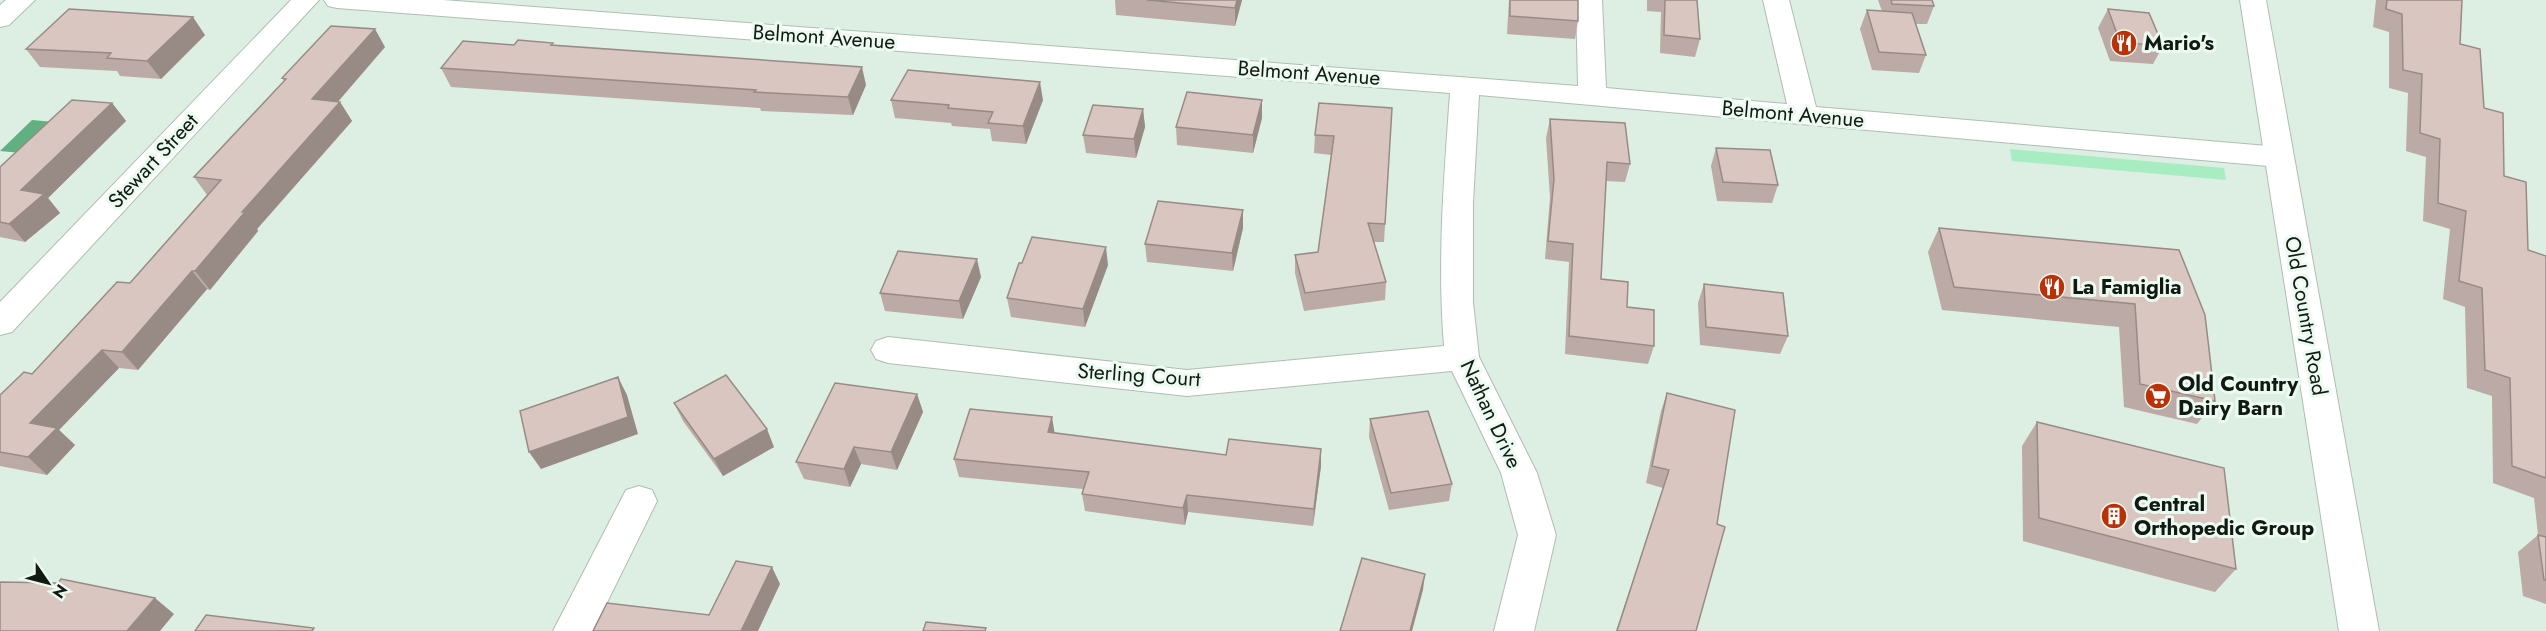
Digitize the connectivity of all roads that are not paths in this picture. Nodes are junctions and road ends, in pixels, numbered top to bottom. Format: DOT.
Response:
graph roads {
  1 [pos="22,0"];
  2 [pos="306,0"];
  3 [pos="337,0"];
  4 [pos="685,0"];
  5 [pos="1589,0"];
  6 [pos="1776,0"];
  7 [pos="2253,0"];
  8 [pos="0,19"];
  9 [pos="669,25"];
  10 [pos="1465,85"];
  11 [pos="1592,96"];
  12 [pos="1804,115"];
  13 [pos="2279,157"];
  14 [pos="0,322"];
  15 [pos="888,350"];
  16 [pos="1462,357"];
  17 [pos="639,501"];
  18 [pos="573,631"];
  19 [pos="1514,631"];
  20 [pos="2359,631"];
  1 -- 8 [label="street"];
  2 -- 14 [label="street, Stewart Street"];
  3 -- 9 [label="street, Belmont Avenue"];
  4 -- 9 [label="street"];
  5 -- 11 [label="street"];
  6 -- 12 [label="street"];
  7 -- 13 [label="street, Old Country Road"];
  9 -- 10 [label="street, Belmont Avenue"];
  10 -- 11 [label="street, Belmont Avenue"];
  10 -- 16 [label="street, Nathan Drive"];
  11 -- 12 [label="street, Belmont Avenue"];
  12 -- 13 [label="street, Belmont Avenue"];
  13 -- 20 [label="street, Old Country Road"];
  15 -- 16 [label="street, Sterling Court"];
  16 -- 19 [label="street, Nathan Drive"];
  17 -- 18 [label="street"];
}
